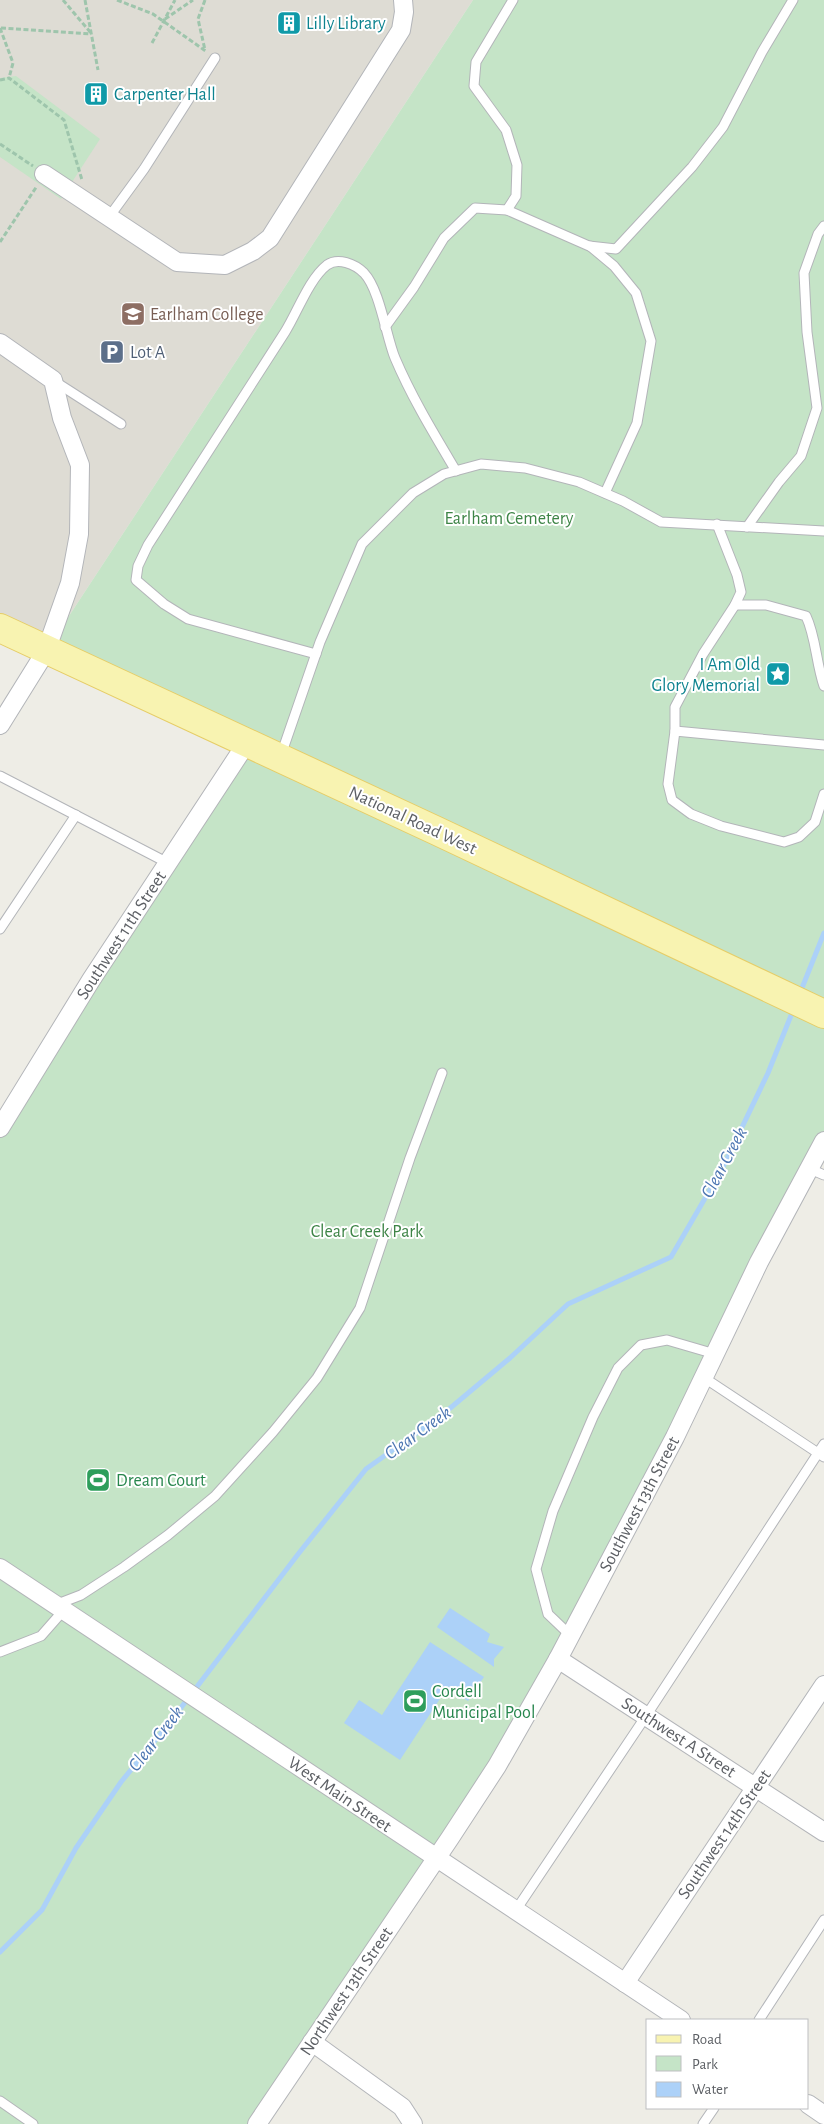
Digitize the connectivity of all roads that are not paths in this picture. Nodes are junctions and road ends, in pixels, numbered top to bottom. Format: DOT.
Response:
graph roads {
  1 [pos="403,0"];
  2 [pos="513,0"];
  3 [pos="793,0"];
  4 [pos="215,58"];
  5 [pos="44,174"];
  6 [pos="507,210"];
  7 [pos="109,217"];
  8 [pos="824,226"];
  9 [pos="589,246"];
  10 [pos="385,327"];
  11 [pos="0,343"];
  12 [pos="54,380"];
  13 [pos="122,424"];
  14 [pos="456,471"];
  15 [pos="604,494"];
  16 [pos="716,524"];
  17 [pos="747,527"];
  18 [pos="824,531"];
  19 [pos="735,605"];
  20 [pos="0,628"];
  21 [pos="46,651"];
  22 [pos="316,654"];
  23 [pos="824,686"];
  24 [pos="0,725"];
  25 [pos="675,731"];
  26 [pos="246,744"];
  27 [pos="824,745"];
  28 [pos="279,759"];
  29 [pos="0,776"];
  30 [pos="824,794"];
  31 [pos="76,815"];
  32 [pos="168,862"];
  33 [pos="0,929"];
  34 [pos="822,1013"];
  35 [pos="442,1073"];
  36 [pos="0,1128"];
  37 [pos="824,1141"];
  38 [pos="817,1172"];
  39 [pos="714,1354"];
  40 [pos="703,1377"];
  41 [pos="824,1444"];
  42 [pos="821,1455"];
  43 [pos="0,1568"];
  44 [pos="59,1608"];
  45 [pos="571,1636"];
  46 [pos="0,1652"];
  47 [pos="558,1659"];
  48 [pos="824,1685"];
  49 [pos="646,1716"];
  50 [pos="756,1787"];
  51 [pos="824,1832"];
  52 [pos="436,1858"];
  53 [pos="516,1910"];
  54 [pos="824,1920"];
  55 [pos="625,1983"];
  56 [pos="679,2019"];
  57 [pos="760,2019"];
  58 [pos="312,2042"];
  59 [pos="0,2101"];
  60 [pos="809,2105"];
  61 [pos="713,2109"];
  62 [pos="824,2115"];
  63 [pos="33,2124"];
  64 [pos="257,2124"];
  65 [pos="412,2124"];
  66 [pos="703,2124"];
  1 -- 7 [label="street"];
  2 -- 6 [label="lane"];
  3 -- 9 [label="lane"];
  4 -- 7 [label="lane"];
  5 -- 7 [label="street"];
  6 -- 9 [label="lane"];
  6 -- 10 [label="lane"];
  8 -- 17 [label="lane"];
  9 -- 15 [label="lane"];
  10 -- 14 [label="lane"];
  10 -- 22 [label="lane"];
  11 -- 12 [label="street"];
  12 -- 13 [label="lane"];
  12 -- 21 [label="street"];
  14 -- 15 [label="lane"];
  14 -- 22 [label="lane"];
  15 -- 16 [label="lane"];
  16 -- 17 [label="lane"];
  16 -- 19 [label="lane"];
  17 -- 18 [label="lane"];
  19 -- 23 [label="lane"];
  19 -- 25 [label="lane"];
  20 -- 21 [label="main road, National Road West"];
  21 -- 24 [label="street"];
  21 -- 26 [label="main road, National Road West"];
  22 -- 28 [label="lane"];
  25 -- 27 [label="lane"];
  25 -- 30 [label="lane"];
  26 -- 28 [label="main road, National Road West"];
  26 -- 32 [label="street, Southwest 11th Street"];
  28 -- 34 [label="main road, National Road West"];
  29 -- 31 [label="lane"];
  31 -- 32 [label="lane"];
  31 -- 33 [label="lane"];
  32 -- 36 [label="street, Southwest 11th Street"];
  35 -- 44 [label="lane"];
  37 -- 38 [label="street, Southwest 13th Street"];
  38 -- 39 [label="street, Southwest 13th Street"];
  39 -- 40 [label="street, Southwest 13th Street"];
  39 -- 45 [label="lane"];
  40 -- 42 [label="lane"];
  40 -- 45 [label="street, Southwest 13th Street"];
  41 -- 42 [label="lane"];
  42 -- 49 [label="lane"];
  43 -- 44 [label="street, West Main Street"];
  44 -- 46 [label="lane"];
  44 -- 52 [label="street, West Main Street"];
  45 -- 47 [label="street, Southwest 13th Street"];
  47 -- 49 [label="street, Southwest A Street"];
  47 -- 52 [label="street, Southwest 13th Street"];
  48 -- 50 [label="street, Southwest 14th Street"];
  49 -- 50 [label="street, Southwest A Street"];
  49 -- 53 [label="lane"];
  50 -- 51 [label="street, Southwest A Street"];
  50 -- 55 [label="street, Southwest 14th Street"];
  52 -- 53 [label="street, West Main Street"];
  52 -- 58 [label="street, Northwest 13th Street"];
  53 -- 55 [label="street, West Main Street"];
  54 -- 57 [label="lane"];
  55 -- 56 [label="street, West Main Street"];
  58 -- 64 [label="street, Northwest 13th Street"];
  58 -- 65 [label="street"];
  59 -- 63 [label="lane"];
  60 -- 62 [label="street"];
  61 -- 66 [label="lane"];
}
